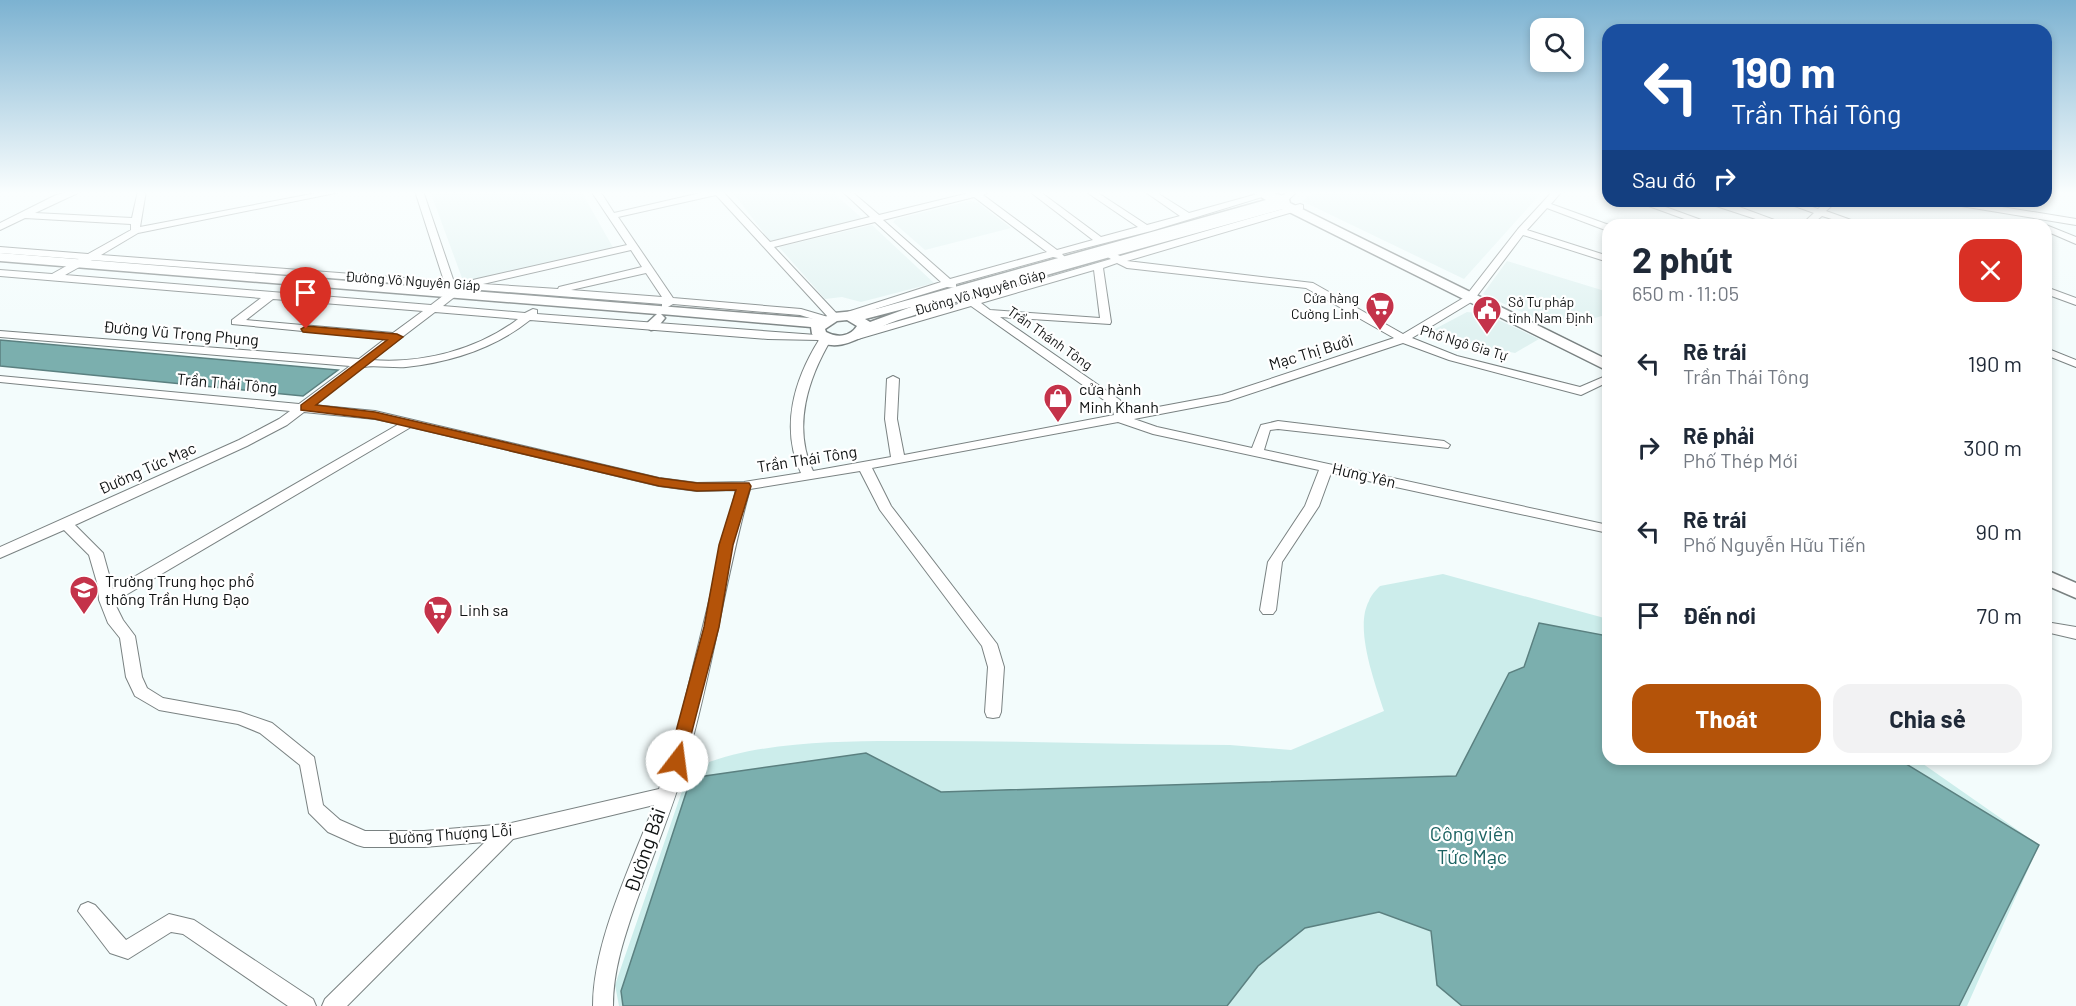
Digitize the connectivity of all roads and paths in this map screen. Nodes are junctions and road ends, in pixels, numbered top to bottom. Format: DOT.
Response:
graph roads {
  1 [pos="118,238"];
  2 [pos="431,238"];
  3 [pos="627,238"];
  4 [pos="760,238"];
  5 [pos="800,238"];
  6 [pos="898,238"];
  7 [pos="1035,238"];
  8 [pos="1096,238"];
  9 [pos="1111,238"];
  10 [pos="1125,238"];
  11 [pos="1167,238"];
  12 [pos="1358,238"];
  13 [pos="1516,238"];
  14 [pos="1551,238"];
  15 [pos="1564,238"];
  16 [pos="1099,240"];
  17 [pos="767,246"];
  18 [pos="633,247"];
  19 [pos="1602,248"];
  20 [pos="0,250"];
  21 [pos="1059,256"];
  22 [pos="0,257"];
  23 [pos="1113,257"];
  24 [pos="1602,257"];
  25 [pos="85,260"];
  26 [pos="1098,265"];
  27 [pos="0,266"];
  28 [pos="648,269"];
  29 [pos="0,273"];
  30 [pos="59,274"];
  31 [pos="466,285"];
  32 [pos="556,292"];
  33 [pos="960,292"];
  34 [pos="2052,292"];
  35 [pos="271,295"];
  36 [pos="1472,295"];
  37 [pos="445,297"];
  38 [pos="2076,302"];
  39 [pos="532,312"];
  40 [pos="988,313"];
  41 [pos="660,314"];
  42 [pos="830,325"];
  43 [pos="0,334"];
  44 [pos="860,334"];
  45 [pos="397,337"];
  46 [pos="1403,339"];
  47 [pos="1602,354"];
  48 [pos="2052,354"];
  49 [pos="1602,363"];
  50 [pos="2076,364"];
  51 [pos="360,365"];
  52 [pos="893,378"];
  53 [pos="0,379"];
  54 [pos="1602,381"];
  55 [pos="305,407"];
  56 [pos="1122,419"];
  57 [pos="410,423"];
  58 [pos="1444,445"];
  59 [pos="1257,452"];
  60 [pos="898,459"];
  61 [pos="864,466"];
  62 [pos="1327,467"];
  63 [pos="809,476"];
  64 [pos="744,486"];
  65 [pos="66,524"];
  66 [pos="1602,529"];
  67 [pos="0,553"];
  68 [pos="2052,574"];
  69 [pos="2052,580"];
  70 [pos="2076,585"];
  71 [pos="2076,591"];
  72 [pos="106,600"];
  73 [pos="1268,610"];
  74 [pos="2052,628"];
  75 [pos="2076,633"];
  76 [pos="993,712"];
  77 [pos="664,795"];
  78 [pos="507,832"];
  79 [pos="88,911"];
  80 [pos="306,1006"];
  81 [pos="332,1006"];
  82 [pos="603,1006"];
  1 -- 25 [label="street"];
  2 -- 37 [label="street"];
  3 -- 18 [label="street"];
  4 -- 17 [label="street"];
  5 -- 17 [label="street"];
  6 -- 33 [label="street, Trần Thánh Tông"];
  7 -- 21 [label="street"];
  8 -- 16 [label="street"];
  9 -- 16 [label="street, Đường Võ Nguyên Giáp"];
  10 -- 21 [label="main road, Đường Võ Nguyên Giáp"];
  11 -- 23 [label="main road, Đường Võ Nguyên Giáp"];
  12 -- 36 [label="main road"];
  13 -- 36 [label="street, Mạc Thị Bưởi"];
  14 -- 24 [label="street"];
  15 -- 19 [label="street"];
  16 -- 21 [label="street, Đường Võ Nguyên Giáp"];
  17 -- 42 [label="street"];
  18 -- 28 [label="street"];
  18 -- 31 [label="street"];
  20 -- 25 [label="street, Đường Võ Nguyên Giáp"];
  21 -- 33 [label="main road, Đường Võ Nguyên Giáp"];
  22 -- 25 [label="main road, Đường Võ Nguyên Giáp"];
  23 -- 26 [label="street, Đường Võ Nguyên Giáp"];
  23 -- 33 [label="main road, Đường Võ Nguyên Giáp"];
  23 -- 46 [label="street, Phố Ngô Gia Tự"];
  25 -- 30 [label="street"];
  25 -- 37 [label="main road, Đường Võ Nguyên Giáp"];
  26 -- 33 [label="street, Đường Võ Nguyên Giáp"];
  26 -- 40 [label="street"];
  27 -- 30 [label="main road, Đường Võ Nguyên Giáp"];
  28 -- 32 [label="street"];
  28 -- 41 [label="street"];
  29 -- 30 [label="street, Đường Võ Nguyên Giáp"];
  30 -- 35 [label="street, Đường Võ Nguyên Giáp"];
  30 -- 37 [label="main road, Đường Võ Nguyên Giáp"];
  31 -- 32 [label="street, Đường Võ Nguyên Giáp"];
  31 -- 37 [label="street, Đường Võ Nguyên Giáp"];
  32 -- 41 [label="street, Đường Võ Nguyên Giáp"];
  33 -- 40 [label="street, Trần Thánh Tông"];
  33 -- 42 [label="main road, Đường Võ Nguyên Giáp"];
  33 -- 44 [label="main road, Đường Võ Nguyên Giáp"];
  34 -- 38 [label="street"];
  35 -- 37 [label="street, Đường Võ Nguyên Giáp"];
  35 -- 45 [label="street"];
  36 -- 46 [label="street, Mạc Thị Bưởi"];
  36 -- 47 [label="main road"];
  36 -- 49 [label="main road"];
  37 -- 39 [label="main road, Đường Võ Nguyên Giáp"];
  37 -- 41 [label="main road, Đường Võ Nguyên Giáp"];
  37 -- 45 [label="street, Đường Tức Mạc"];
  39 -- 41 [label="main road, Đường Võ Nguyên Giáp"];
  39 -- 51 [label="street, Đường Vũ Trọng Phụng"];
  40 -- 56 [label="street, Trần Thánh Tông"];
  41 -- 42 [label="main road, Đường Võ Nguyên Giáp"];
  41 -- 42 [label="street, Đường Võ Nguyên Giáp"];
  42 -- 44 [label="main road"];
  42 -- 44 [label="main road"];
  42 -- 63 [label="street"];
  43 -- 51 [label="street, Đường Vũ Trọng Phụng"];
  45 -- 51 [label="street, Đường Tức Mạc"];
  46 -- 54 [label="street, Phố Ngô Gia Tự"];
  46 -- 56 [label="street, Mạc Thị Bưởi"];
  48 -- 50 [label="street"];
  51 -- 55 [label="street, Đường Tức Mạc"];
  52 -- 60 [label="street"];
  53 -- 55 [label="street, Trần Thái Tông"];
  55 -- 57 [label="street, Trần Thái Tông"];
  55 -- 65 [label="street, Đường Tức Mạc"];
  56 -- 59 [label="street, Hưng Yên"];
  56 -- 60 [label="street, Trần Thái Tông"];
  57 -- 64 [label="street, Trần Thái Tông"];
  57 -- 72 [label="street"];
  58 -- 59 [label="street"];
  59 -- 62 [label="street, Hưng Yên"];
  60 -- 61 [label="street, Trần Thái Tông"];
  61 -- 63 [label="street, Trần Thái Tông"];
  61 -- 76 [label="street"];
  62 -- 66 [label="street, Hưng Yên"];
  62 -- 73 [label="street"];
  63 -- 64 [label="street, Trần Thái Tông"];
  64 -- 77 [label="street, Đường Bái"];
  65 -- 67 [label="street, Đường Tức Mạc"];
  65 -- 72 [label="street, Đường Thượng Lỗi"];
  68 -- 70 [label="main road"];
  69 -- 71 [label="main road"];
  72 -- 78 [label="street, Đường Thượng Lỗi"];
  74 -- 75 [label="street"];
  77 -- 78 [label="street, Đường Thượng Lỗi"];
  77 -- 82 [label="street, Đường Bái"];
  78 -- 81 [label="street"];
  79 -- 80 [label="street"];
}
